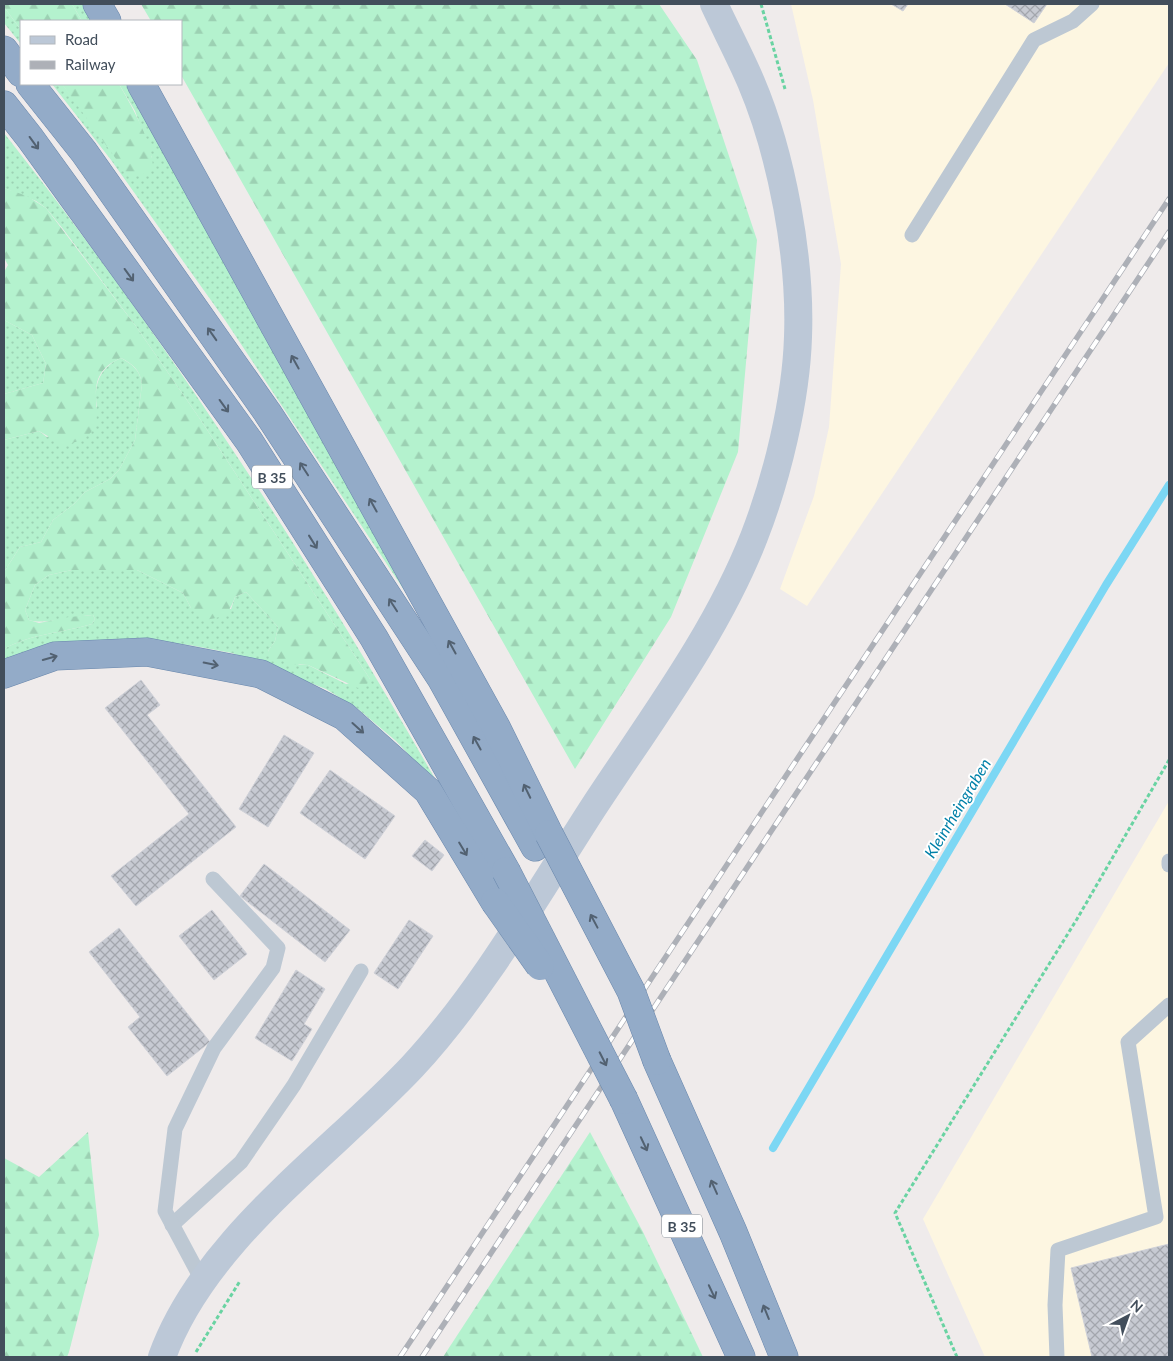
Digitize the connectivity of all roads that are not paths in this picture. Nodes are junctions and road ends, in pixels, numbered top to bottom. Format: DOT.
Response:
graph roads {
  1 [pos="97,4"];
  2 [pos="714,4"];
  3 [pos="1092,4"];
  4 [pos="106,20"];
  5 [pos="4,50"];
  6 [pos="20,72"];
  7 [pos="31,85"];
  8 [pos="142,85"];
  9 [pos="4,105"];
  10 [pos="912,235"];
  11 [pos="4,674"];
  12 [pos="542,841"];
  13 [pos="1169,861"];
  14 [pos="1169,865"];
  15 [pos="212,879"];
  16 [pos="361,970"];
  17 [pos="1169,1005"];
  18 [pos="582,1017"];
  19 [pos="172,1225"];
  20 [pos="203,1282"];
  21 [pos="162,1357"];
  22 [pos="741,1357"];
  23 [pos="784,1357"];
  24 [pos="1057,1357"];
  1 -- 4 [label="highway"];
  2 -- 20 [label="main road"];
  3 -- 10 [label="lane"];
  5 -- 6 [label="highway"];
  12 -- 7 [label="highway, one-way"];
  12 -- 8 [label="highway, one-way"];
  9 -- 18 [label="highway, B 35, one-way, bridge"];
  11 -- 18 [label="highway, one-way, bridge"];
  23 -- 12 [label="highway, B 35, one-way, bridge"];
  13 -- 14 [label="lane"];
  15 -- 19 [label="lane"];
  16 -- 19 [label="lane"];
  17 -- 24 [label="lane"];
  18 -- 22 [label="highway, B 35, one-way, bridge"];
  19 -- 20 [label="lane"];
  20 -- 21 [label="main road"];
}
